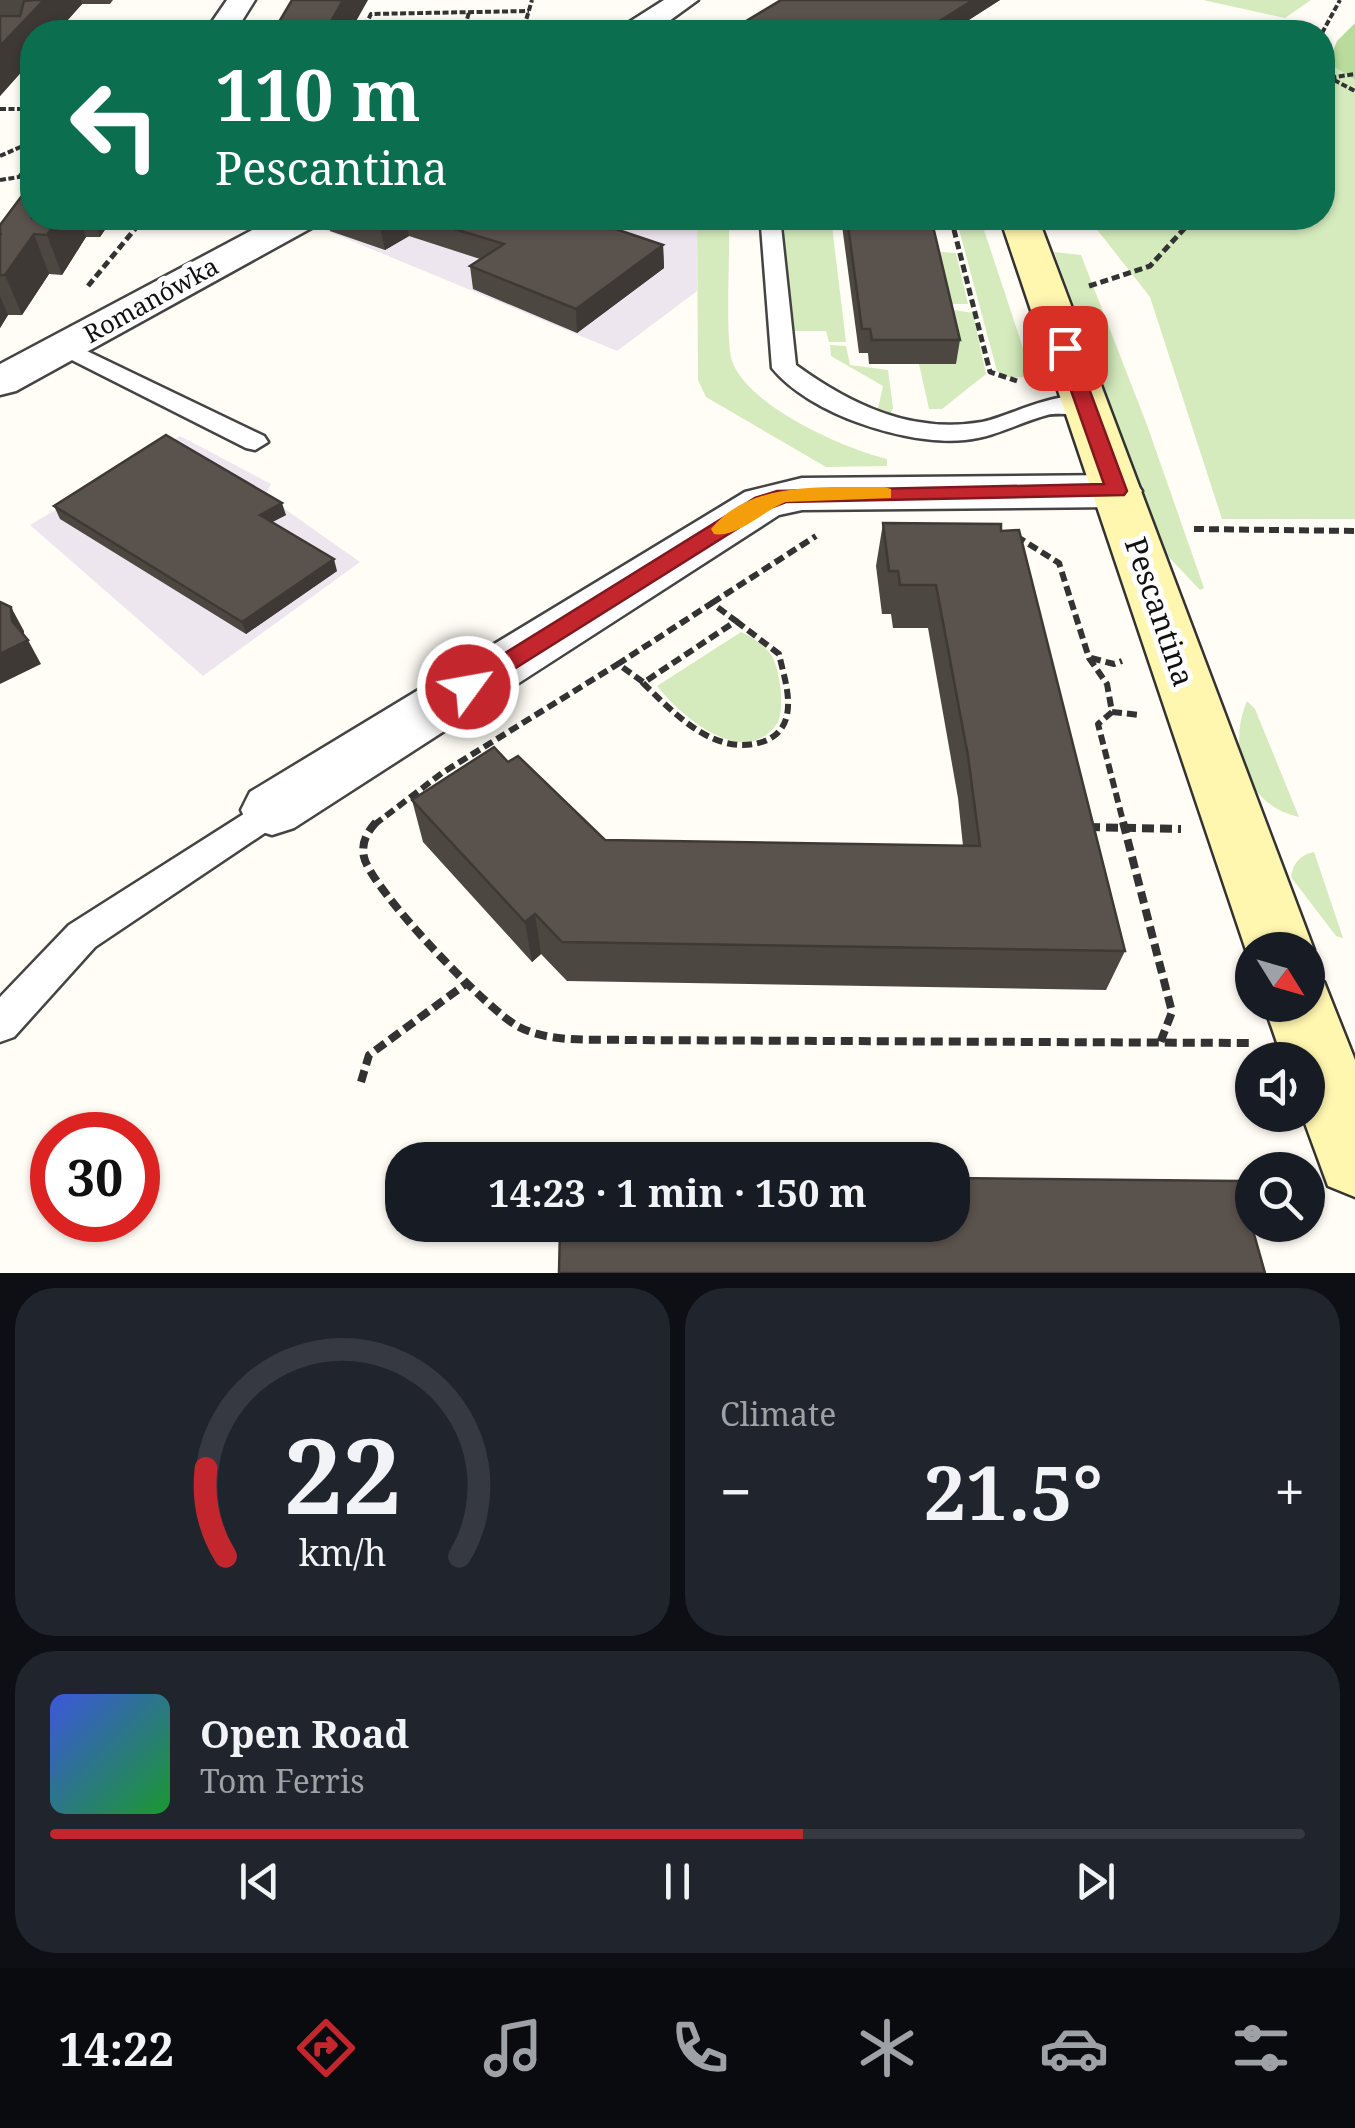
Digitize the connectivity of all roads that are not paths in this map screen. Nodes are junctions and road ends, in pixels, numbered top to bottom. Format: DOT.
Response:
graph roads {
  1 [pos="684,0"];
  2 [pos="653,20"];
  3 [pos="280,230"];
  4 [pos="771,230"];
  5 [pos="1023,230"];
  6 [pos="64,347"];
  7 [pos="0,382"];
  8 [pos="1086,406"];
  9 [pos="255,442"];
  10 [pos="1116,491"];
  11 [pos="272,810"];
  12 [pos="1274,932"];
  13 [pos="0,1024"];
  14 [pos="1282,1024"];
  15 [pos="1355,1159"];
  1 -- 2 [label="street"];
  3 -- 6 [label="street, Romanówka"];
  4 -- 8 [label="lane"];
  5 -- 8 [label="street, Pescantina"];
  6 -- 7 [label="street, Romanówka"];
  6 -- 9 [label="lane"];
  8 -- 10 [label="street, Pescantina"];
  10 -- 11 [label="street"];
  10 -- 12 [label="street, Pescantina"];
  11 -- 13 [label="lane"];
  14 -- 15 [label="street"];
}
